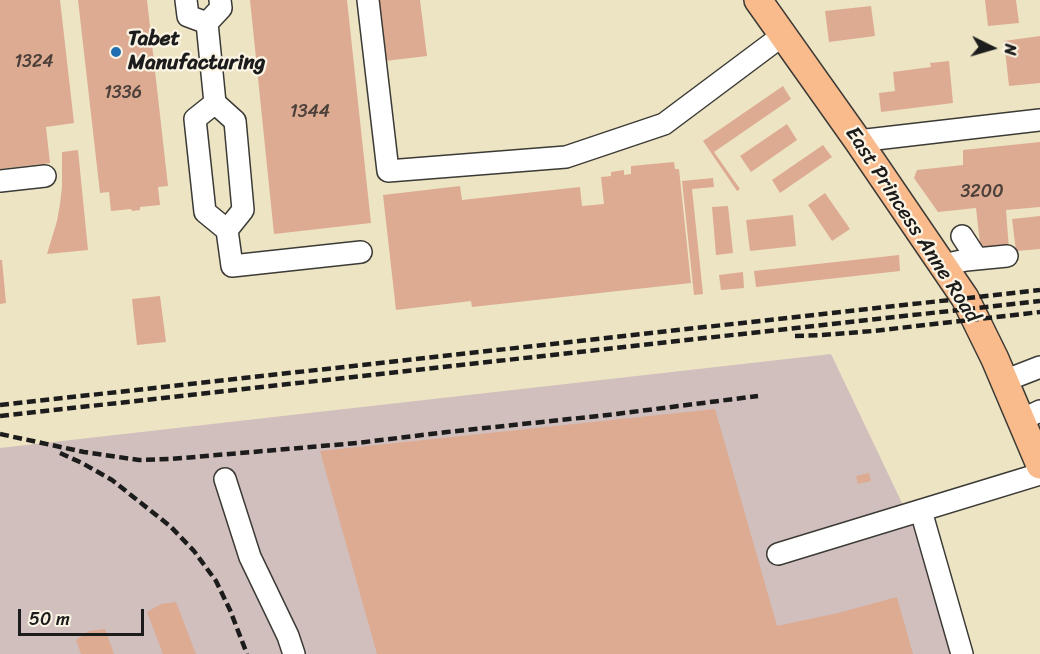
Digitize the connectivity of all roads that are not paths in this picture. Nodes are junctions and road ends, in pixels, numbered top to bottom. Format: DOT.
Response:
graph roads {
  1 [pos="186,0"];
  2 [pos="220,0"];
  3 [pos="368,0"];
  4 [pos="758,0"];
  5 [pos="207,23"];
  6 [pos="783,35"];
  7 [pos="215,104"];
  8 [pos="1040,120"];
  9 [pos="858,141"];
  10 [pos="45,176"];
  11 [pos="0,181"];
  12 [pos="227,230"];
  13 [pos="962,236"];
  14 [pos="361,252"];
  15 [pos="1007,256"];
  16 [pos="977,259"];
  17 [pos="943,265"];
  18 [pos="1040,367"];
  19 [pos="1004,381"];
  20 [pos="1030,416"];
  21 [pos="1040,465"];
  22 [pos="1040,474"];
  23 [pos="225,478"];
  24 [pos="921,511"];
  25 [pos="778,554"];
  26 [pos="294,654"];
  27 [pos="962,654"];
  1 -- 5 [label="street"];
  2 -- 5 [label="street"];
  3 -- 6 [label="street"];
  4 -- 6 [label="main road, East Princess Anne Road"];
  5 -- 7 [label="street"];
  6 -- 9 [label="main road, East Princess Anne Road"];
  7 -- 12 [label="street"];
  7 -- 12 [label="street"];
  8 -- 9 [label="street"];
  9 -- 17 [label="main road, East Princess Anne Road"];
  10 -- 11 [label="street"];
  12 -- 14 [label="street"];
  13 -- 16 [label="street"];
  15 -- 16 [label="street"];
  16 -- 17 [label="street"];
  17 -- 19 [label="main road, East Princess Anne Road"];
  18 -- 19 [label="street"];
  19 -- 20 [label="main road, East Princess Anne Road"];
  20 -- 21 [label="main road, East Princess Anne Road"];
  22 -- 24 [label="street"];
  23 -- 26 [label="street"];
  24 -- 25 [label="street"];
  24 -- 27 [label="street"];
}
